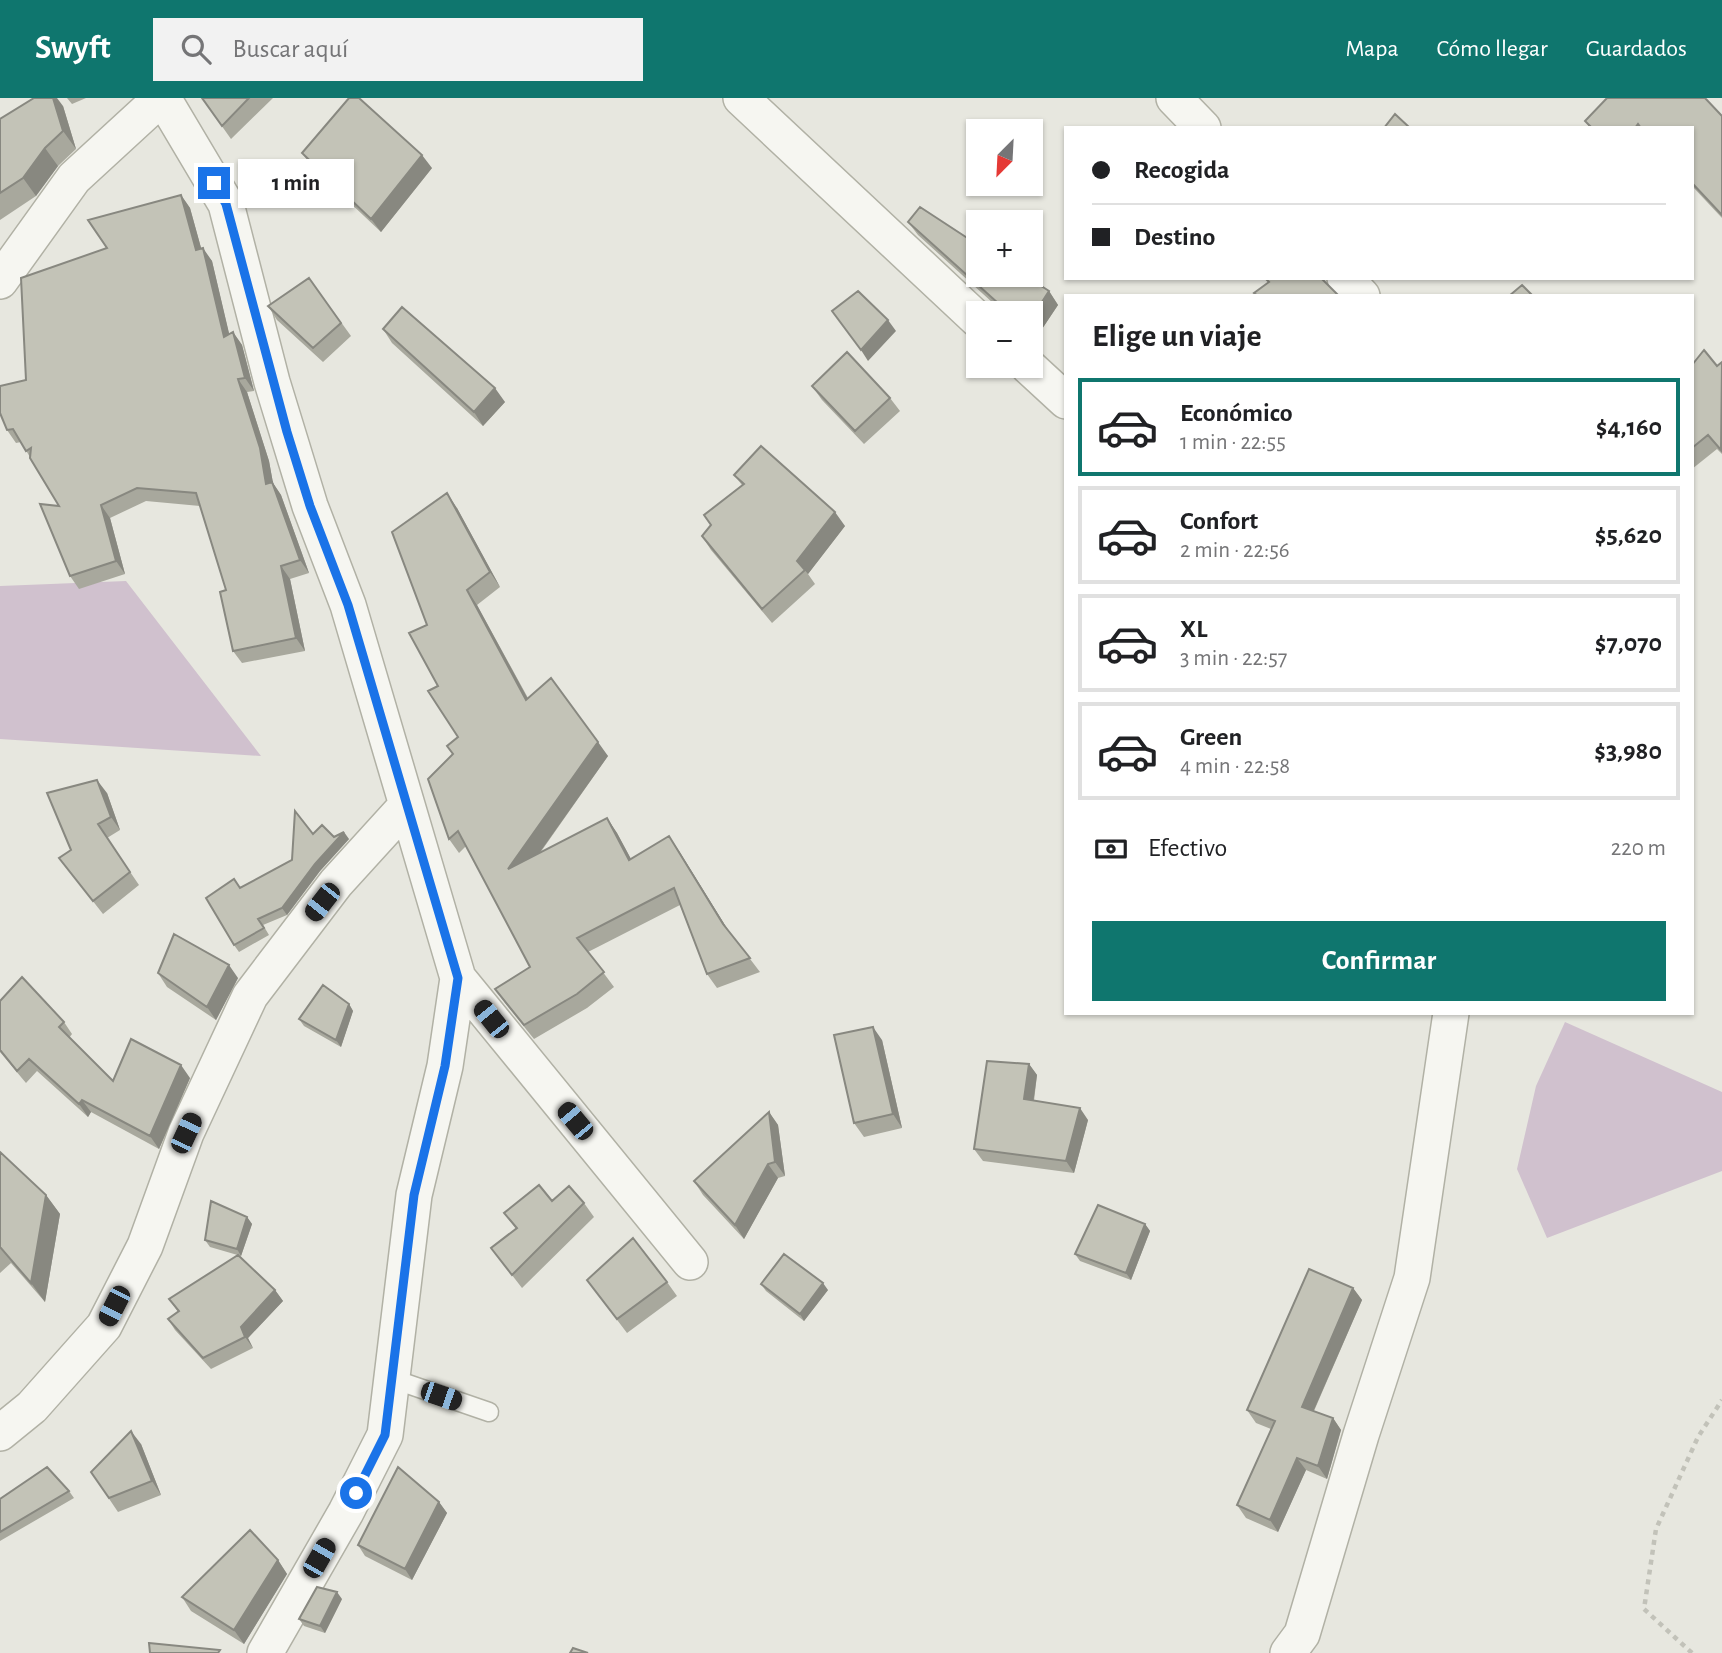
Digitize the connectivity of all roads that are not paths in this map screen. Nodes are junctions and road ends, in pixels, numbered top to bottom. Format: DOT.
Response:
graph roads {
  1 [pos="162,98"];
  2 [pos="741,98"];
  3 [pos="1174,98"];
  4 [pos="1201,126"];
  5 [pos="1347,280"];
  6 [pos="0,281"];
  7 [pos="1360,294"];
  8 [pos="966,309"];
  9 [pos="1041,378"];
  10 [pos="1064,399"];
  11 [pos="407,805"];
  12 [pos="458,978"];
  13 [pos="1451,1015"];
  14 [pos="690,1262"];
  15 [pos="393,1379"];
  16 [pos="489,1412"];
  17 [pos="0,1433"];
  18 [pos="265,1653"];
  19 [pos="1288,1653"];
  1 -- 6 [label="street"];
  1 -- 11 [label="street"];
  2 -- 8 [label="street"];
  3 -- 4 [label="street"];
  5 -- 7 [label="street"];
  9 -- 10 [label="street"];
  11 -- 12 [label="street"];
  11 -- 17 [label="street"];
  12 -- 14 [label="street"];
  12 -- 15 [label="street"];
  13 -- 19 [label="street"];
  15 -- 16 [label="lane"];
  15 -- 18 [label="street"];
}
